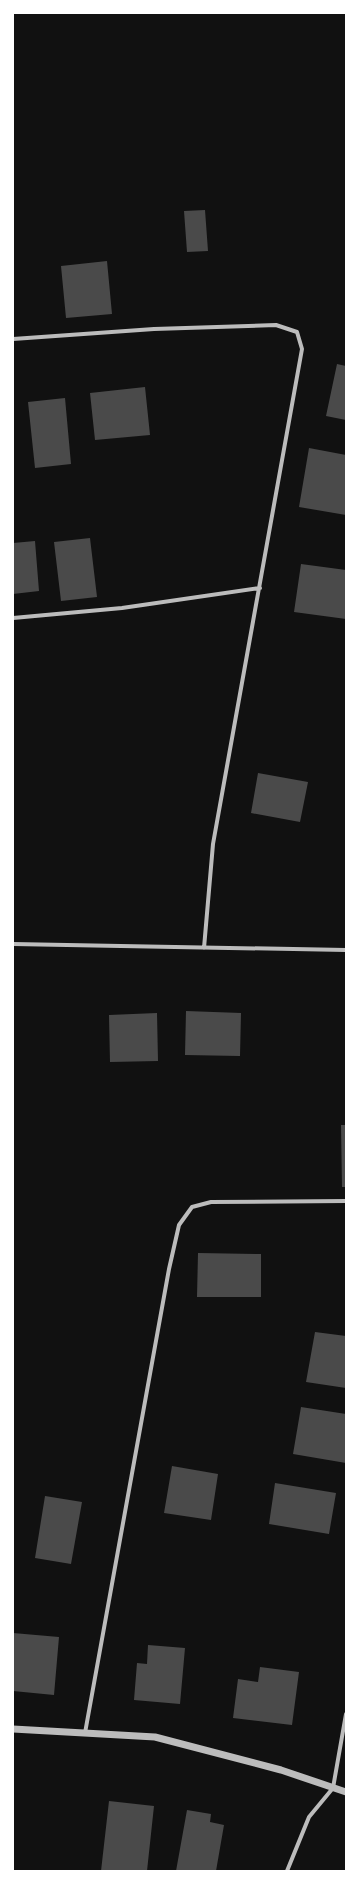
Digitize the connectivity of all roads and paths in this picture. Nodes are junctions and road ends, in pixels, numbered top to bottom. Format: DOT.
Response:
graph roads {
  1 [pos="13,339"];
  2 [pos="260,588"];
  3 [pos="13,618"];
  4 [pos="13,944"];
  5 [pos="204,948"];
  6 [pos="346,950"];
  7 [pos="346,1201"];
  8 [pos="346,1714"];
  9 [pos="13,1729"];
  10 [pos="85,1733"];
  11 [pos="333,1788"];
  12 [pos="346,1792"];
  13 [pos="287,1871"];
  1 -- 2 [label="street"];
  2 -- 3 [label="street"];
  2 -- 5 [label="street"];
  4 -- 5 [label="street"];
  5 -- 6 [label="street"];
  7 -- 10 [label="street"];
  8 -- 11 [label="street"];
  9 -- 10 [label="street"];
  10 -- 11 [label="street"];
  11 -- 12 [label="street"];
  11 -- 13 [label="street"];
}
